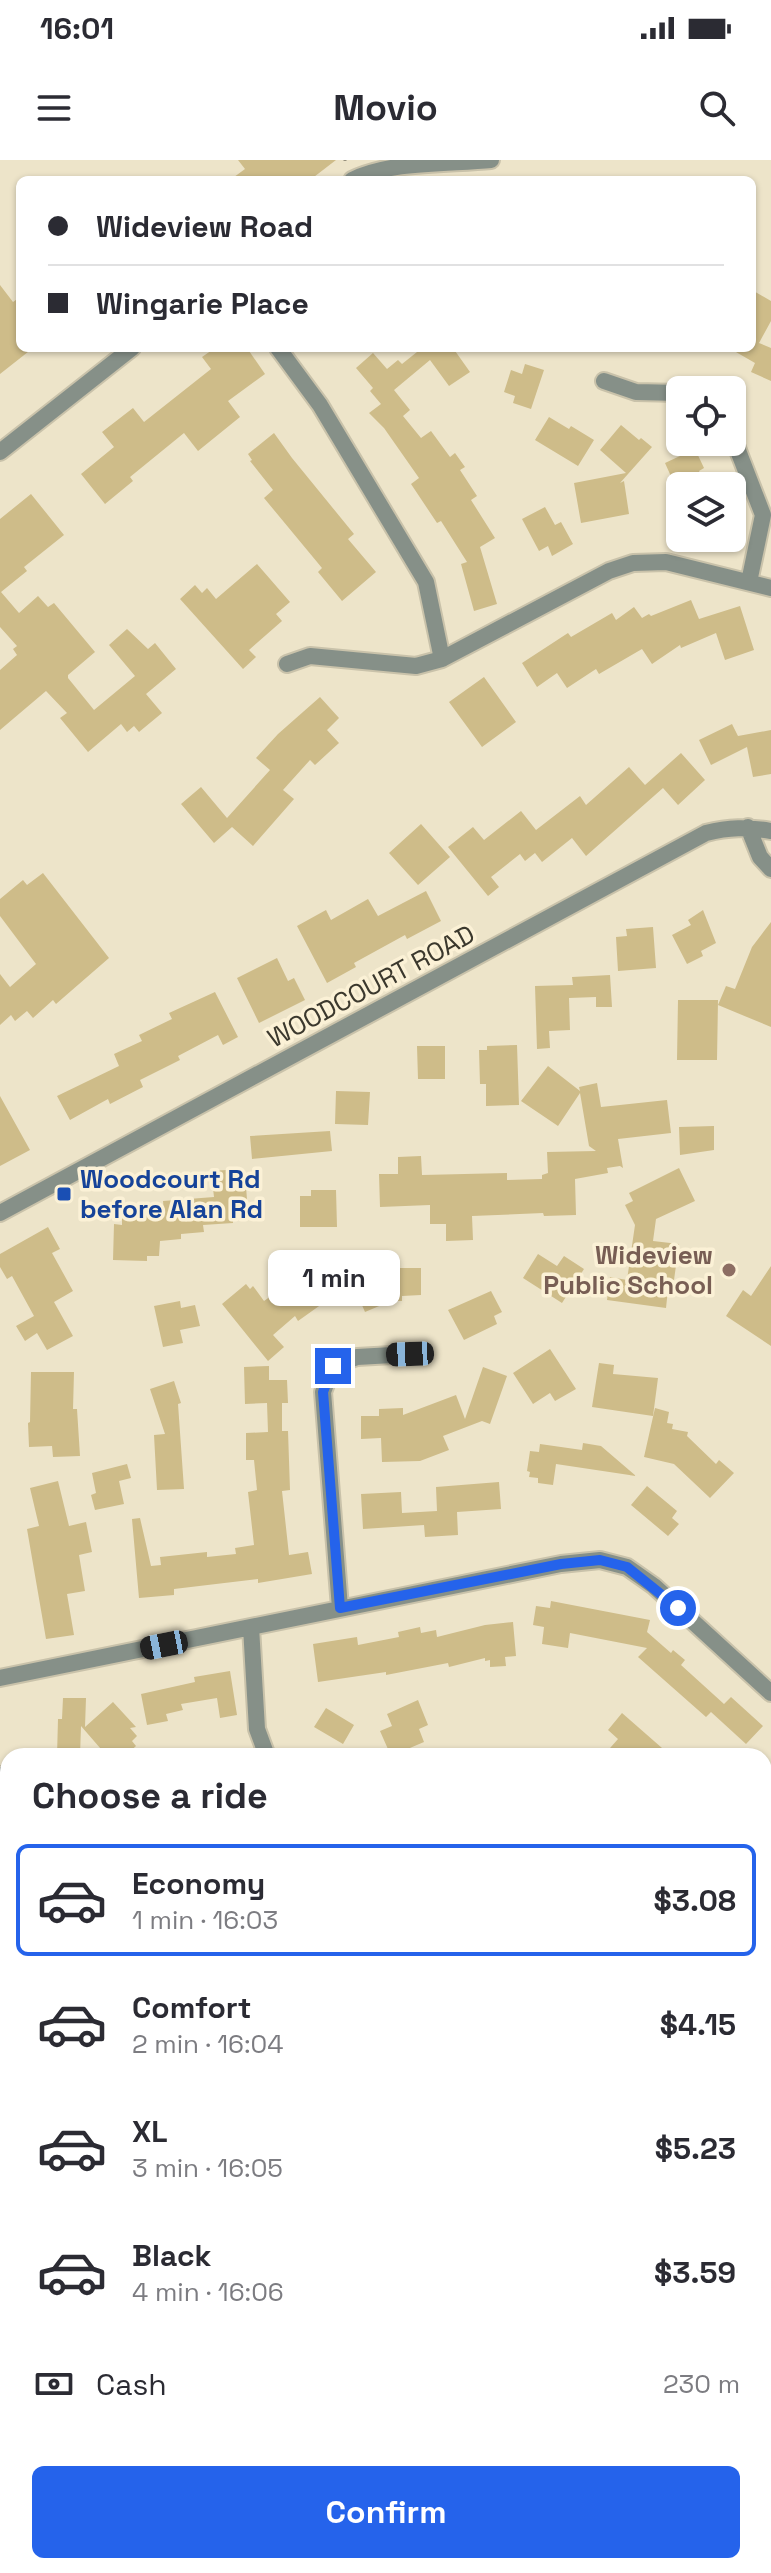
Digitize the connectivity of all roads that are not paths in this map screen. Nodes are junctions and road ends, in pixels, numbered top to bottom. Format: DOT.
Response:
graph roads {
  1 [pos="491,160"];
  2 [pos="382,166"];
  3 [pos="361,176"];
  4 [pos="127,352"];
  5 [pos="281,352"];
  6 [pos="604,381"];
  7 [pos="666,393"];
  8 [pos="0,452"];
  9 [pos="740,456"];
  10 [pos="749,582"];
  11 [pos="771,588"];
  12 [pos="442,659"];
  13 [pos="287,664"];
  14 [pos="748,827"];
  15 [pos="771,831"];
  16 [pos="771,869"];
  17 [pos="0,1213"];
  18 [pos="410,1354"];
  19 [pos="340,1608"];
  20 [pos="251,1627"];
  21 [pos="0,1678"];
  22 [pos="771,1693"];
  23 [pos="264,1748"];
  1 -- 2 [label="street"];
  2 -- 3 [label="street"];
  4 -- 8 [label="street"];
  5 -- 12 [label="street"];
  6 -- 7 [label="street"];
  9 -- 10 [label="street"];
  10 -- 11 [label="street"];
  10 -- 12 [label="street"];
  12 -- 13 [label="street"];
  14 -- 15 [label="street, WOODCOURT ROAD"];
  14 -- 16 [label="street"];
  14 -- 17 [label="street, WOODCOURT ROAD"];
  18 -- 19 [label="street"];
  19 -- 20 [label="street"];
  19 -- 22 [label="street"];
  20 -- 21 [label="street"];
  20 -- 23 [label="street"];
}
